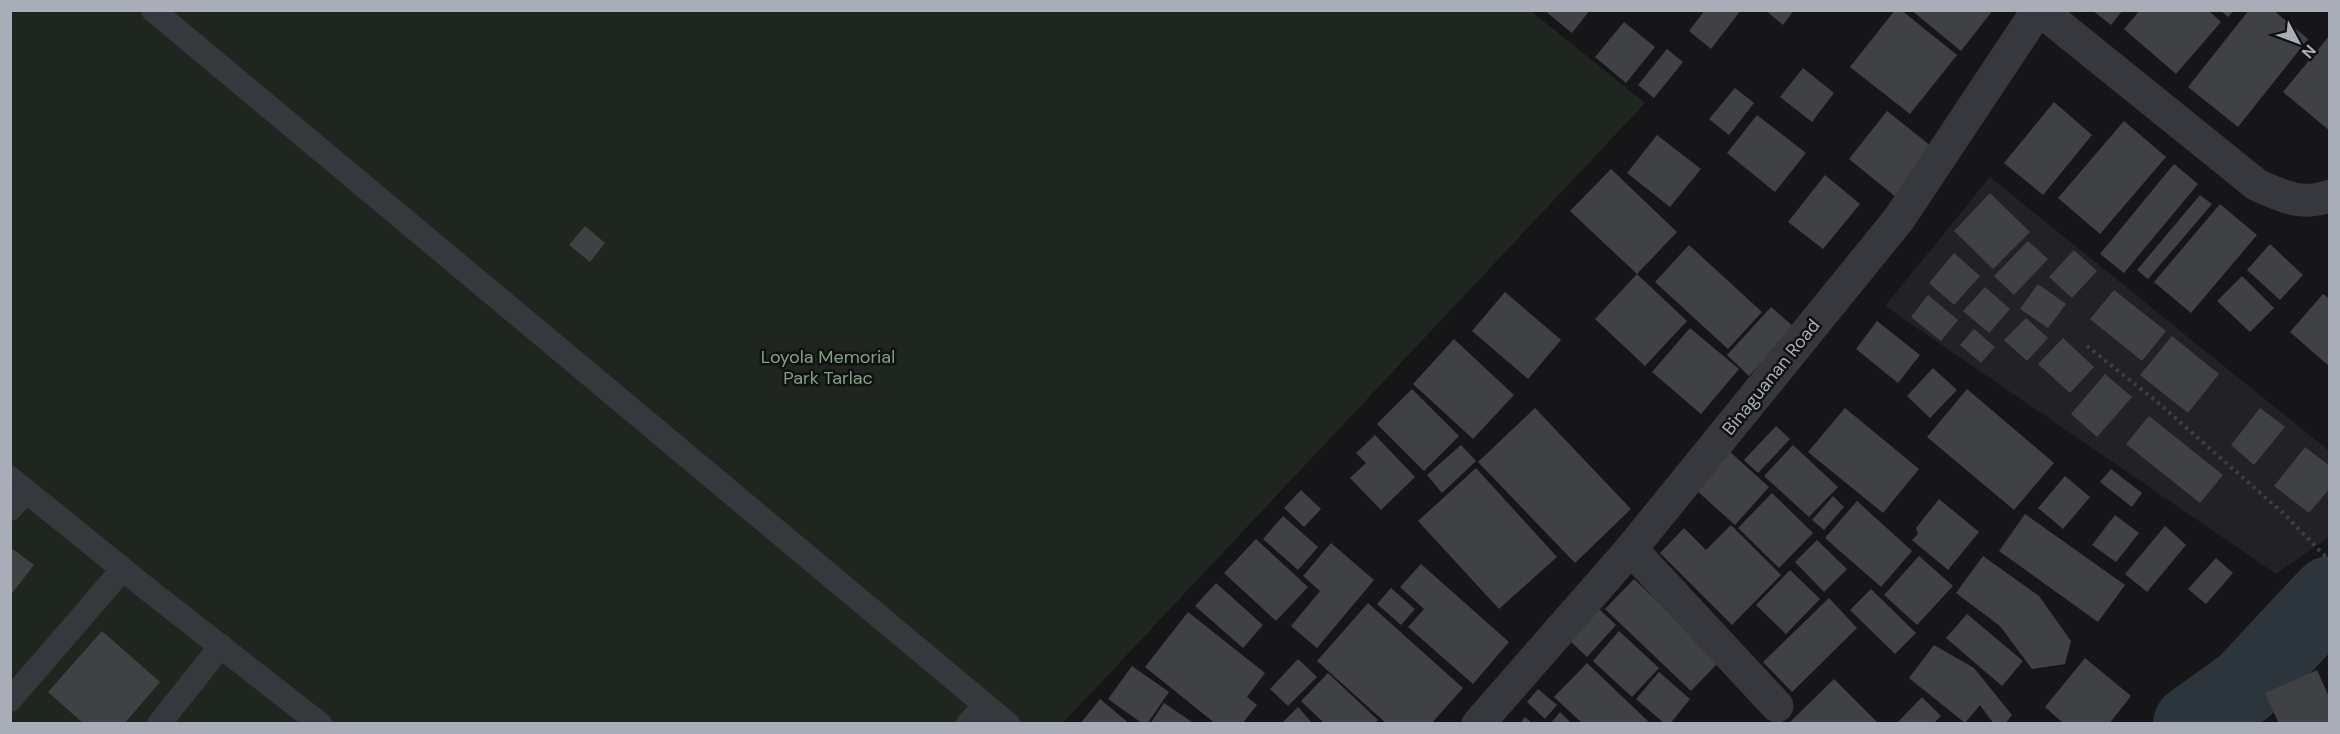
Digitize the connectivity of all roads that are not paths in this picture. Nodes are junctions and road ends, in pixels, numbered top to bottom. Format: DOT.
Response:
graph roads {
  1 [pos="153,10"];
  2 [pos="2039,10"];
  3 [pos="2329,196"];
  4 [pos="2330,201"];
  5 [pos="16,493"];
  6 [pos="1631,549"];
  7 [pos="123,569"];
  8 [pos="221,646"];
  9 [pos="10,700"];
  10 [pos="985,705"];
  11 [pos="1777,706"];
  12 [pos="159,723"];
  13 [pos="321,723"];
  14 [pos="968,723"];
  15 [pos="1008,723"];
  16 [pos="1478,723"];
  1 -- 10 [label="lane"];
  2 -- 3 [label="street"];
  2 -- 6 [label="street, Binaguanan Road"];
  3 -- 4 [label="lane"];
  5 -- 7 [label="lane"];
  6 -- 11 [label="street"];
  6 -- 16 [label="street, Binaguanan Road"];
  7 -- 8 [label="lane"];
  7 -- 9 [label="lane"];
  8 -- 12 [label="lane"];
  8 -- 13 [label="lane"];
  10 -- 14 [label="lane"];
  10 -- 15 [label="lane"];
}
